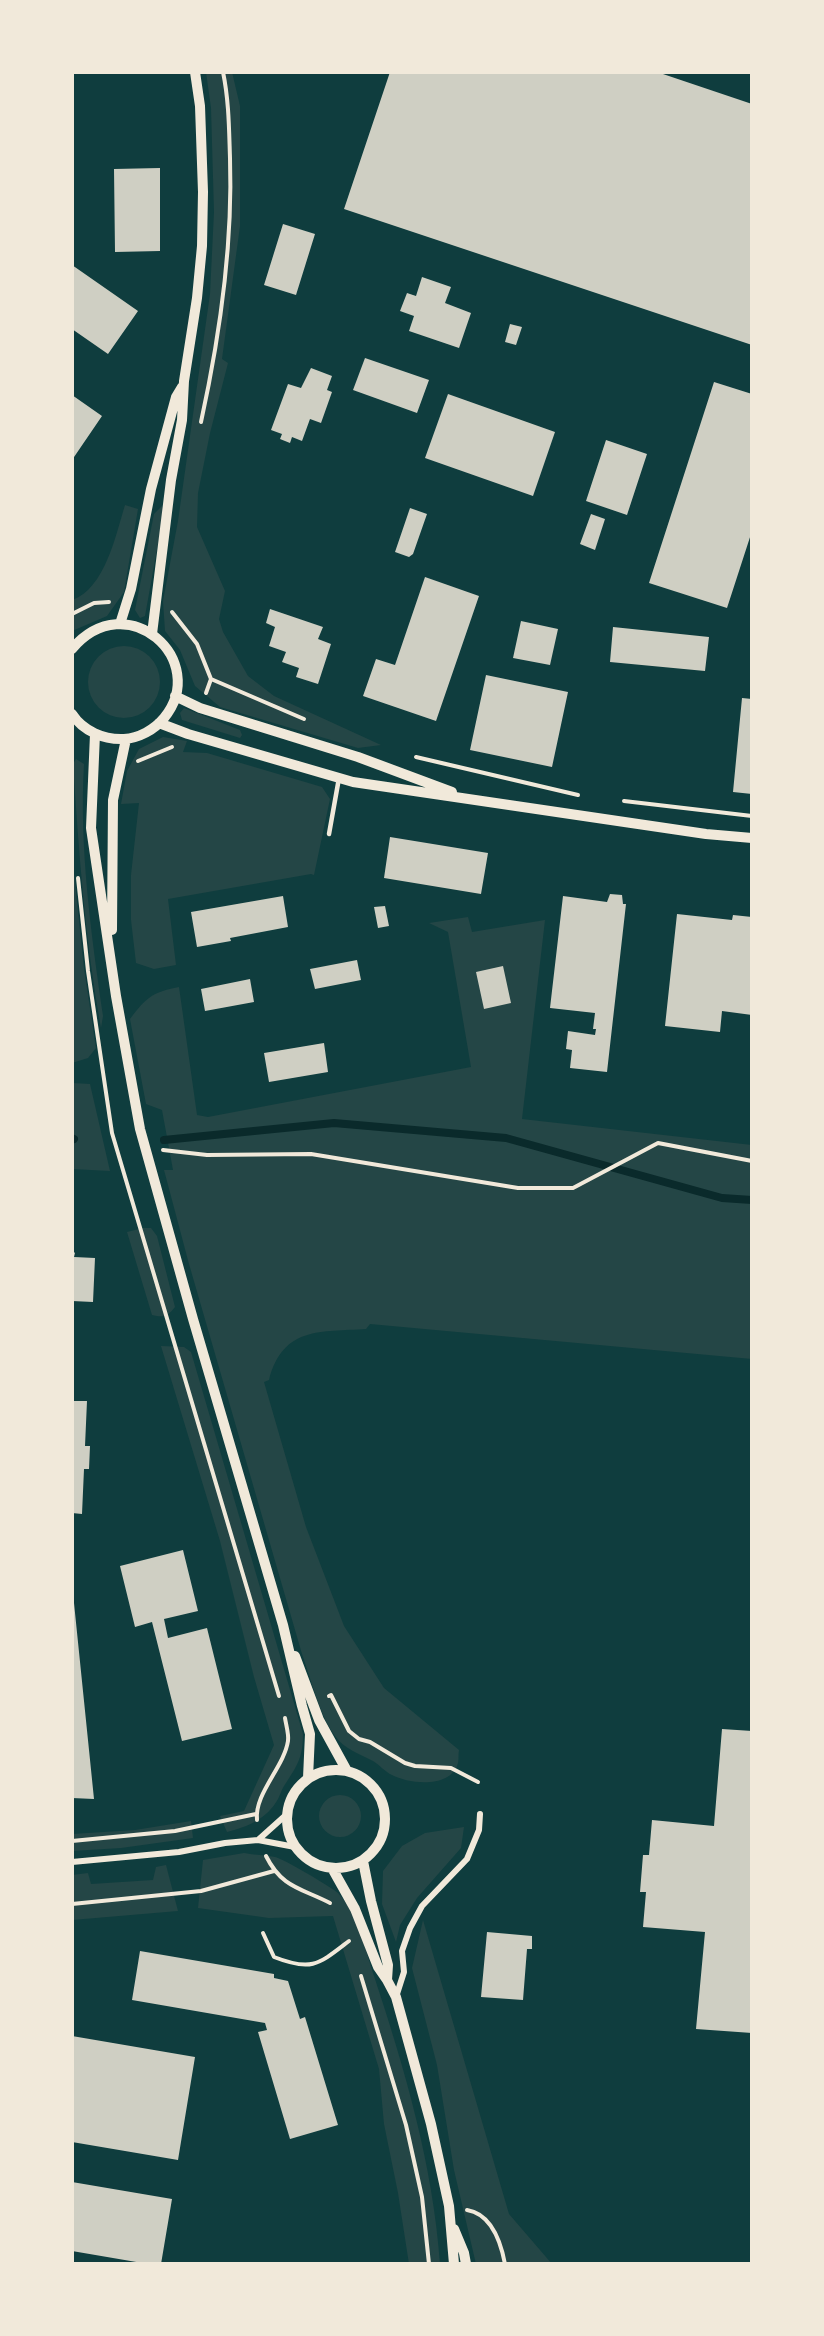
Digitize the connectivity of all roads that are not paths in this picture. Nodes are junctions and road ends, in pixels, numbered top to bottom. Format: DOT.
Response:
graph roads {
  1 [pos="195,72"];
  2 [pos="184,381"];
  3 [pos="120,624"];
  4 [pos="152,634"];
  5 [pos="72,649"];
  6 [pos="175,696"];
  7 [pos="72,714"];
  8 [pos="159,723"];
  9 [pos="95,734"];
  10 [pos="126,739"];
  11 [pos="339,778"];
  12 [pos="473,800"];
  13 [pos="329,834"];
  14 [pos="752,838"];
  15 [pos="111,964"];
  16 [pos="307,1704"];
  17 [pos="347,1771"];
  18 [pos="308,1778"];
  19 [pos="287,1814"];
  20 [pos="480,1814"];
  21 [pos="258,1840"];
  22 [pos="296,1847"];
  23 [pos="363,1860"];
  24 [pos="72,1862"];
  25 [pos="332,1868"];
  26 [pos="387,1980"];
  27 [pos="396,1997"];
  28 [pos="450,2220"];
  29 [pos="454,2264"];
  30 [pos="466,2264"];
  1 -- 2 [label="street"];
  2 -- 3 [label="street"];
  2 -- 4 [label="street"];
  3 -- 4 [label="street"];
  3 -- 5 [label="street"];
  4 -- 6 [label="street"];
  6 -- 8 [label="street"];
  6 -- 12 [label="street"];
  7 -- 9 [label="street"];
  8 -- 10 [label="street"];
  8 -- 11 [label="street"];
  9 -- 10 [label="street"];
  9 -- 15 [label="street"];
  10 -- 15 [label="street"];
  11 -- 12 [label="street"];
  11 -- 13 [label="lane"];
  12 -- 14 [label="street"];
  15 -- 16 [label="street"];
  16 -- 17 [label="street"];
  16 -- 18 [label="street"];
  17 -- 18 [label="street"];
  17 -- 23 [label="street"];
  18 -- 19 [label="street"];
  19 -- 21 [label="street"];
  19 -- 22 [label="street"];
  20 -- 27 [label="street"];
  21 -- 22 [label="street"];
  21 -- 24 [label="street"];
  22 -- 25 [label="street"];
  23 -- 25 [label="street"];
  23 -- 26 [label="street"];
  25 -- 26 [label="street"];
  26 -- 27 [label="street"];
  27 -- 28 [label="street"];
  28 -- 29 [label="street"];
  28 -- 30 [label="street"];
}
